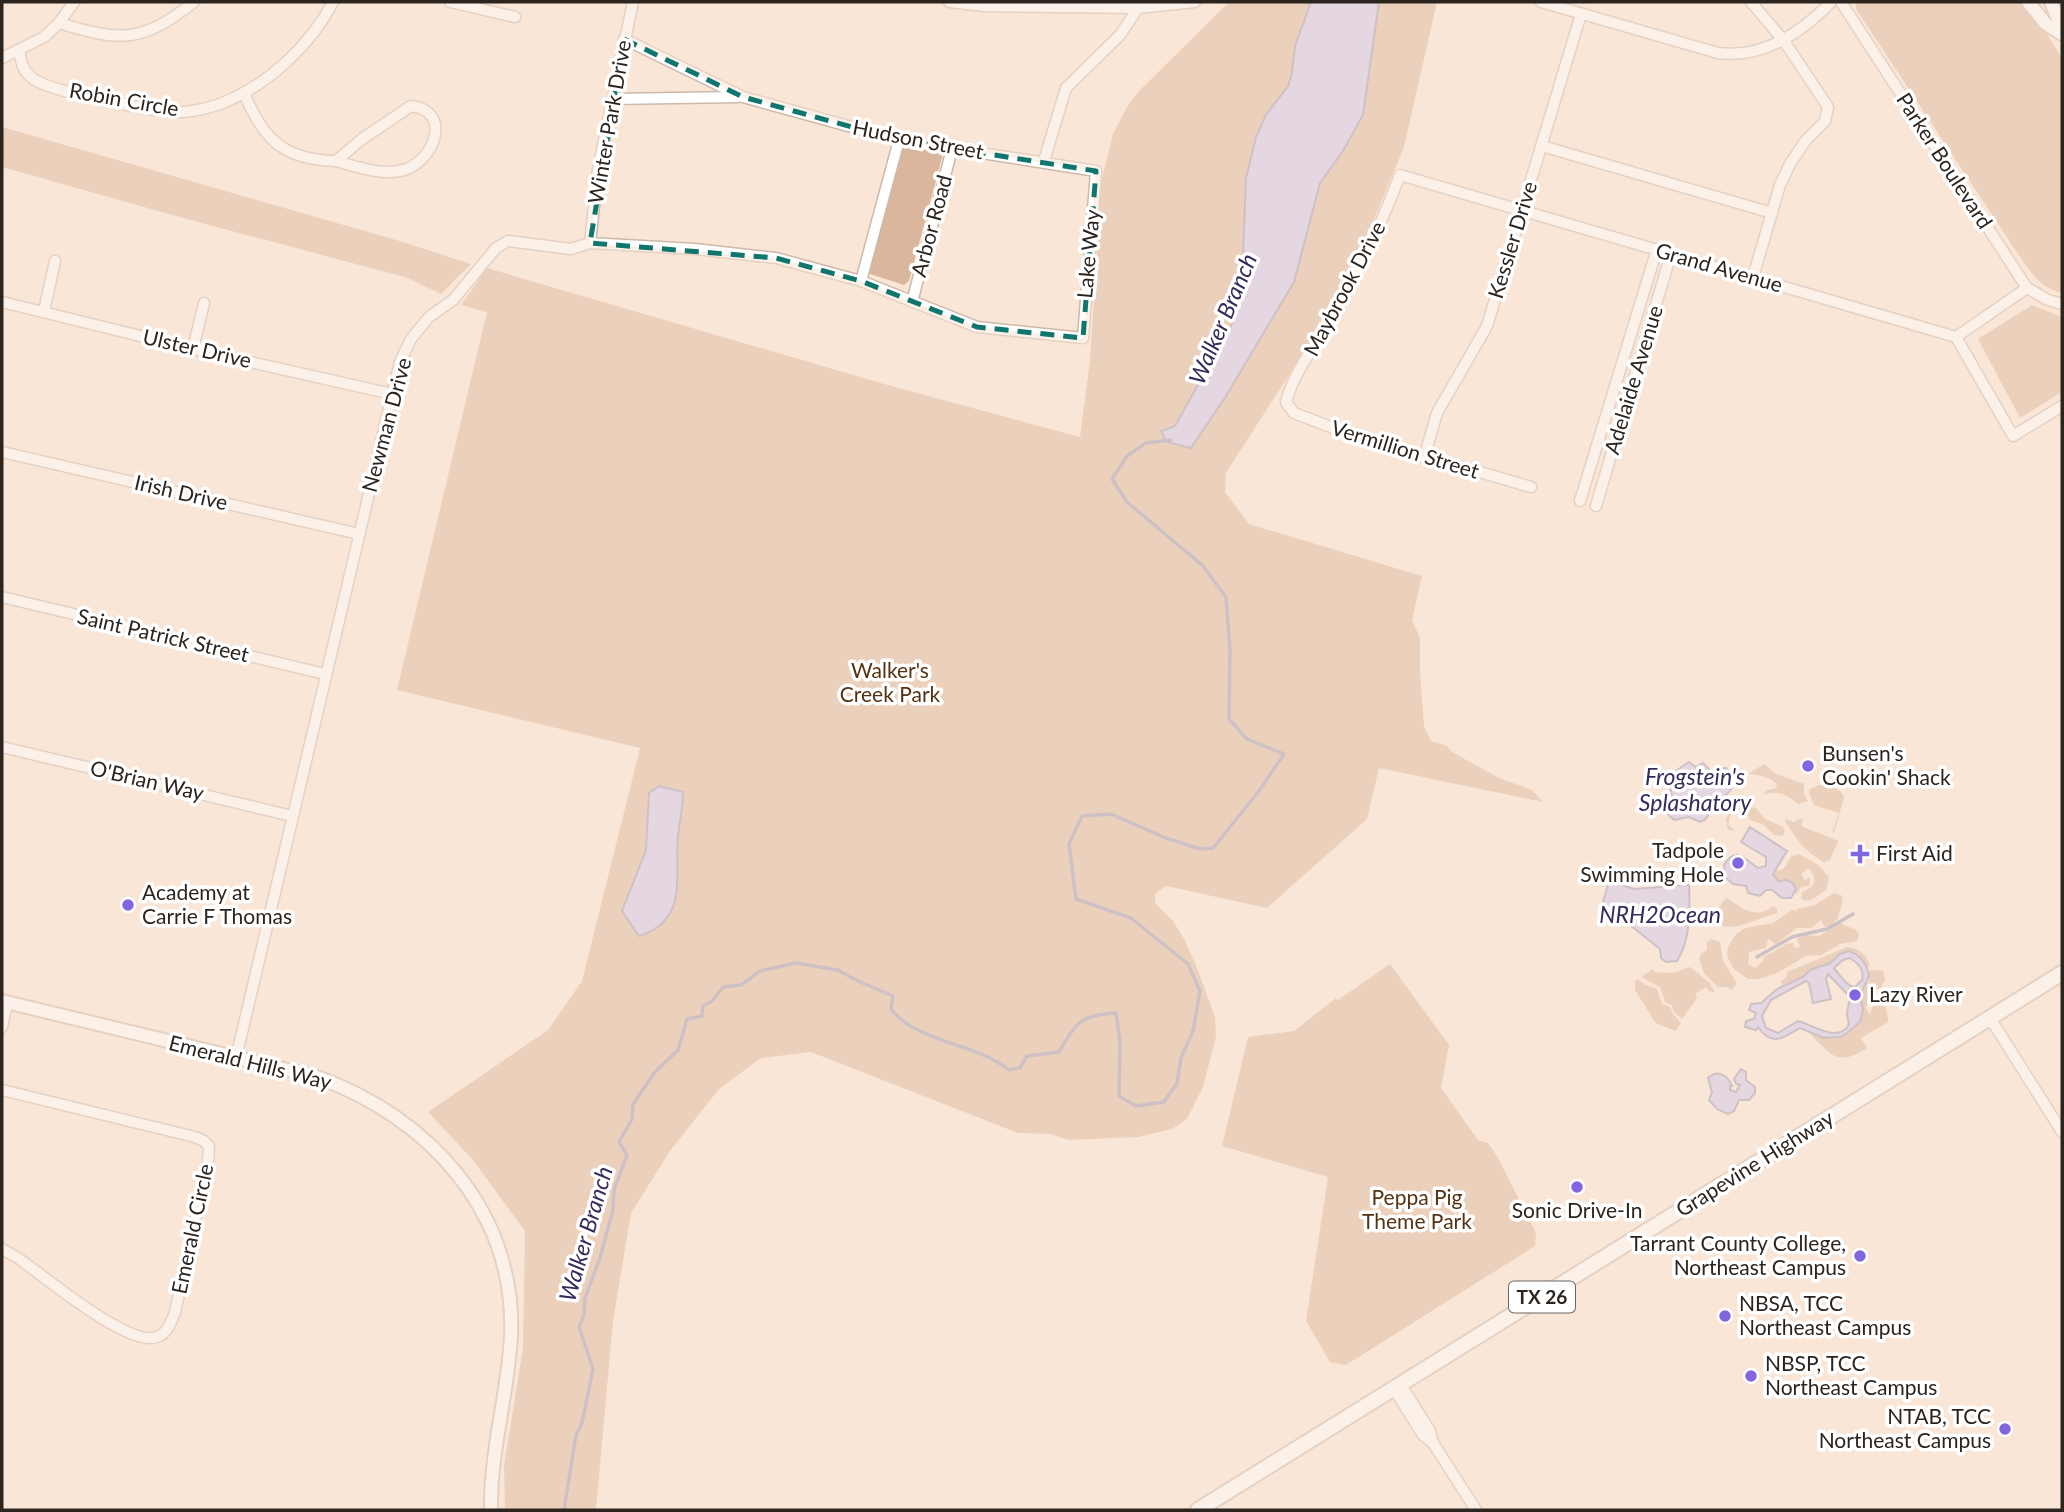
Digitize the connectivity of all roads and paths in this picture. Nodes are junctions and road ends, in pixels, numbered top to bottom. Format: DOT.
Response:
graph roads {
  1 [pos="74,2"];
  2 [pos="194,2"];
  3 [pos="333,2"];
  4 [pos="450,2"];
  5 [pos="633,2"];
  6 [pos="949,2"];
  7 [pos="1195,2"];
  8 [pos="1541,2"];
  9 [pos="1751,2"];
  10 [pos="1831,2"];
  11 [pos="1840,2"];
  12 [pos="2028,2"];
  13 [pos="2051,2"];
  14 [pos="465,3"];
  15 [pos="1138,8"];
  16 [pos="1581,14"];
  17 [pos="515,17"];
  18 [pos="59,23"];
  19 [pos="2062,29"];
  20 [pos="2062,34"];
  21 [pos="624,38"];
  22 [pos="1784,41"];
  23 [pos="19,50"];
  24 [pos="2,58"];
  25 [pos="244,93"];
  26 [pos="743,97"];
  27 [pos="613,99"];
  28 [pos="900,140"];
  29 [pos="1542,146"];
  30 [pos="952,149"];
  31 [pos="336,161"];
  32 [pos="1044,161"];
  33 [pos="1096,171"];
  34 [pos="1400,174"];
  35 [pos="1523,210"];
  36 [pos="1772,213"];
  37 [pos="590,243"];
  38 [pos="1657,249"];
  39 [pos="1671,254"];
  40 [pos="55,261"];
  41 [pos="1753,277"];
  42 [pos="861,281"];
  43 [pos="2026,288"];
  44 [pos="2,302"];
  45 [pos="912,302"];
  46 [pos="204,303"];
  47 [pos="2062,304"];
  48 [pos="44,311"];
  49 [pos="1956,337"];
  50 [pos="1083,338"];
  51 [pos="193,349"];
  52 [pos="392,394"];
  53 [pos="1286,402"];
  54 [pos="2062,406"];
  55 [pos="2,452"];
  56 [pos="1424,458"];
  57 [pos="1531,487"];
  58 [pos="1580,501"];
  59 [pos="1596,506"];
  60 [pos="359,534"];
  61 [pos="2,597"];
  62 [pos="325,674"];
  63 [pos="2,747"];
  64 [pos="292,816"];
  65 [pos="2062,973"];
  66 [pos="5,1002"];
  67 [pos="1990,1018"];
  68 [pos="2,1027"];
  69 [pos="236,1058"];
  70 [pos="2,1090"];
  71 [pos="2062,1132"];
  72 [pos="2,1249"];
  73 [pos="1397,1387"];
  74 [pos="491,1510"];
  75 [pos="1198,1510"];
  76 [pos="1476,1510"];
  1 -- 18 [label="street"];
  2 -- 18 [label="street"];
  3 -- 25 [label="street, Robin Circle"];
  4 -- 14 [label="street"];
  5 -- 21 [label="street, Winter Park Drive"];
  6 -- 15 [label="street"];
  7 -- 15 [label="street"];
  8 -- 16 [label="street"];
  9 -- 22 [label="street"];
  10 -- 22 [label="street"];
  11 -- 43 [label="street, Parker Boulevard"];
  12 -- 20 [label="street"];
  13 -- 19 [label="street"];
  14 -- 17 [label="street"];
  15 -- 32 [label="street"];
  16 -- 22 [label="street"];
  16 -- 29 [label="street, Kessler Drive"];
  18 -- 23 [label="street"];
  21 -- 26 [label="street, Hudson Street"];
  21 -- 27 [label="street, Winter Park Drive"];
  22 -- 36 [label="street"];
  23 -- 24 [label="street"];
  23 -- 25 [label="street, Robin Circle"];
  25 -- 31 [label="street"];
  26 -- 27 [label="street, Hudson Street"];
  26 -- 28 [label="street, Hudson Street"];
  27 -- 37 [label="street, Winter Park Drive"];
  28 -- 30 [label="street, Hudson Street"];
  28 -- 42 [label="street"];
  29 -- 35 [label="street, Kessler Drive"];
  29 -- 36 [label="street"];
  30 -- 32 [label="street, Hudson Street"];
  30 -- 45 [label="street, Arbor Road"];
  31 -- 31 [label="street"];
  32 -- 33 [label="street, Hudson Street"];
  33 -- 50 [label="street, Lake Way"];
  34 -- 35 [label="street, Grand Avenue"];
  34 -- 53 [label="street, Maybrook Drive"];
  35 -- 38 [label="street, Grand Avenue"];
  35 -- 56 [label="street, Kessler Drive"];
  36 -- 41 [label="street"];
  37 -- 42 [label="street, Newman Drive"];
  37 -- 52 [label="street, Newman Drive"];
  38 -- 39 [label="street, Grand Avenue"];
  38 -- 58 [label="street, Adelaide Avenue"];
  39 -- 41 [label="street, Grand Avenue"];
  39 -- 59 [label="street, Adelaide Avenue"];
  40 -- 48 [label="street"];
  41 -- 49 [label="street, Grand Avenue"];
  42 -- 45 [label="street, Newman Drive"];
  43 -- 47 [label="street"];
  43 -- 49 [label="street"];
  44 -- 48 [label="street, Ulster Drive"];
  45 -- 50 [label="street, Newman Drive"];
  46 -- 51 [label="street"];
  48 -- 51 [label="street, Ulster Drive"];
  49 -- 54 [label="street"];
  51 -- 52 [label="street, Ulster Drive"];
  52 -- 60 [label="street, Newman Drive"];
  53 -- 56 [label="street, Vermillion Street"];
  55 -- 60 [label="street, Irish Drive"];
  56 -- 57 [label="street, Vermillion Street"];
  60 -- 62 [label="street, Newman Drive"];
  61 -- 62 [label="street, Saint Patrick Street"];
  62 -- 64 [label="street, Newman Drive"];
  63 -- 64 [label="street, O'Brian Way"];
  64 -- 69 [label="street, Newman Drive"];
  65 -- 67 [label="main road, Grapevine Highway / TX 26"];
  66 -- 68 [label="street"];
  66 -- 69 [label="street, Emerald Hills Way"];
  67 -- 71 [label="street"];
  67 -- 73 [label="main road, Grapevine Highway / TX 26"];
  69 -- 74 [label="street, Emerald Hills Way"];
  70 -- 72 [label="street, Emerald Circle"];
  73 -- 75 [label="main road, Grapevine Highway / TX 26"];
  73 -- 76 [label="street"];
}
